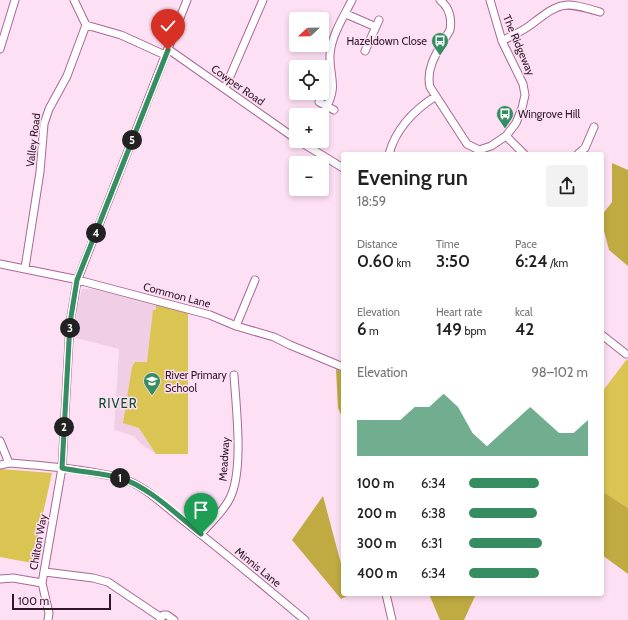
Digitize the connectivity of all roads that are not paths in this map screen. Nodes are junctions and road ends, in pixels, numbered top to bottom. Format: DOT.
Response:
graph roads {
  1 [pos="15,0"];
  2 [pos="74,0"];
  3 [pos="187,0"];
  4 [pos="263,0"];
  5 [pos="352,0"];
  6 [pos="440,0"];
  7 [pos="490,0"];
  8 [pos="600,12"];
  9 [pos="346,14"];
  10 [pos="379,20"];
  11 [pos="86,25"];
  12 [pos="376,27"];
  13 [pos="502,41"];
  14 [pos="0,49"];
  15 [pos="365,51"];
  16 [pos="166,52"];
  17 [pos="225,88"];
  18 [pos="436,96"];
  19 [pos="319,102"];
  20 [pos="327,106"];
  21 [pos="334,110"];
  22 [pos="594,127"];
  23 [pos="289,134"];
  24 [pos="506,136"];
  25 [pos="310,148"];
  26 [pos="390,152"];
  27 [pos="522,152"];
  28 [pos="580,152"];
  29 [pos="341,167"];
  30 [pos="0,264"];
  31 [pos="25,268"];
  32 [pos="77,280"];
  33 [pos="255,280"];
  34 [pos="236,326"];
  35 [pos="604,337"];
  36 [pos="626,354"];
  37 [pos="341,366"];
  38 [pos="234,375"];
  39 [pos="0,440"];
  40 [pos="9,464"];
  41 [pos="0,465"];
  42 [pos="62,468"];
  43 [pos="201,534"];
  44 [pos="45,572"];
  45 [pos="0,579"];
  46 [pos="42,583"];
  47 [pos="386,596"];
  48 [pos="160,619"];
  49 [pos="48,620"];
  50 [pos="174,620"];
  51 [pos="305,620"];
  52 [pos="392,620"];
  1 -- 14 [label="street"];
  2 -- 11 [label="street"];
  3 -- 16 [label="street, Chilton Way"];
  4 -- 17 [label="street"];
  5 -- 9 [label="street"];
  6 -- 18 [label="street"];
  7 -- 13 [label="street, The Ridgeway"];
  8 -- 13 [label="street"];
  9 -- 12 [label="street"];
  9 -- 20 [label="street"];
  10 -- 12 [label="street"];
  11 -- 16 [label="street, Cowper Road"];
  11 -- 31 [label="street, Valley Road"];
  12 -- 15 [label="street"];
  13 -- 24 [label="street, The Ridgeway"];
  16 -- 17 [label="street, Cowper Road"];
  16 -- 32 [label="street, Chilton Way"];
  17 -- 23 [label="street, Cowper Road"];
  18 -- 24 [label="street, The Ridgeway"];
  18 -- 26 [label="street"];
  19 -- 20 [label="street"];
  20 -- 21 [label="street"];
  22 -- 28 [label="street"];
  24 -- 27 [label="street"];
  25 -- 29 [label="street"];
  30 -- 31 [label="street, Common Lane"];
  31 -- 32 [label="street, Common Lane"];
  32 -- 34 [label="street, Common Lane"];
  32 -- 42 [label="street, Chilton Way"];
  33 -- 34 [label="street"];
  34 -- 37 [label="street, Common Lane"];
  35 -- 36 [label="street"];
  38 -- 43 [label="street, Meadway"];
  39 -- 40 [label="street"];
  40 -- 41 [label="street, Minnis Lane"];
  40 -- 42 [label="street, Minnis Lane"];
  42 -- 43 [label="street, Minnis Lane"];
  42 -- 44 [label="street, Chilton Way"];
  43 -- 51 [label="street, Minnis Lane"];
  44 -- 46 [label="street, Chilton Way"];
  44 -- 48 [label="street"];
  45 -- 46 [label="street"];
  46 -- 49 [label="street, Chilton Way"];
  47 -- 52 [label="street"];
  48 -- 50 [label="street"];
}
